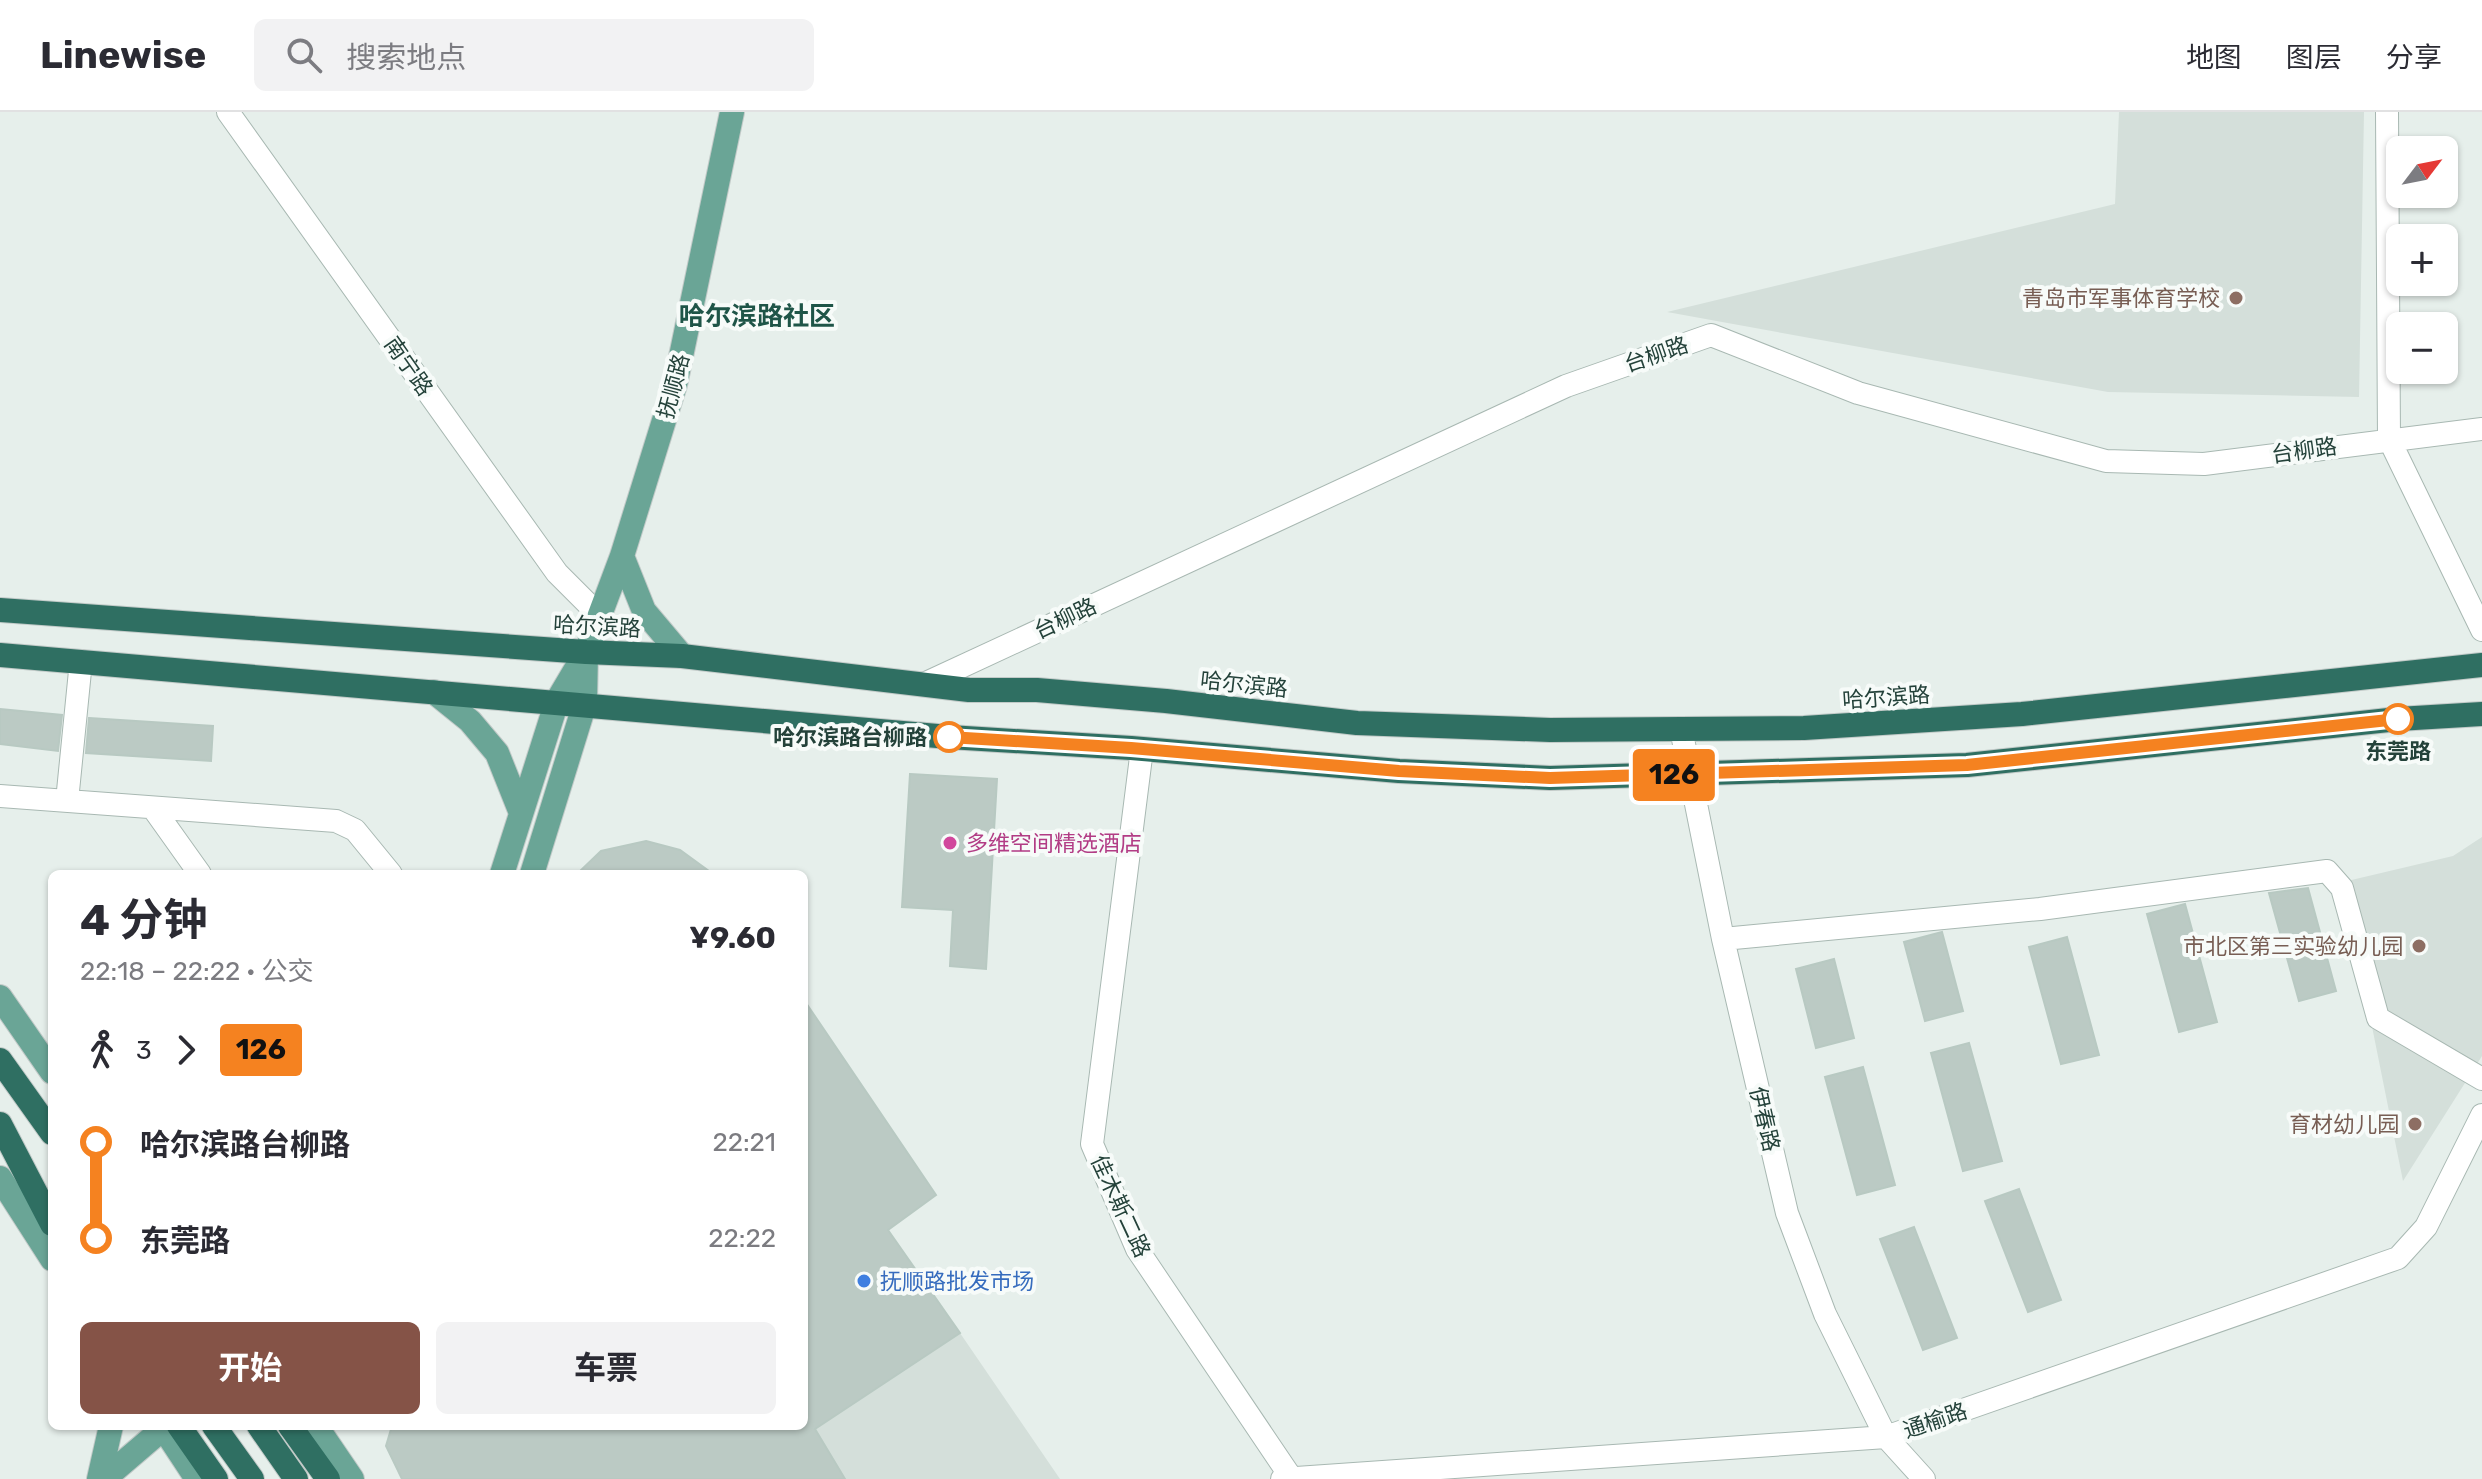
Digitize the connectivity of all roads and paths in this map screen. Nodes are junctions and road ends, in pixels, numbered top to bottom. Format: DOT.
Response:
graph roads {
  1 [pos="228,112"];
  2 [pos="732,112"];
  3 [pos="2387,112"];
  4 [pos="2482,429"];
  5 [pos="2389,439"];
  6 [pos="622,556"];
  7 [pos="0,610"];
  8 [pos="598,614"];
  9 [pos="2482,630"];
  10 [pos="586,652"];
  11 [pos="0,655"];
  12 [pos="682,656"];
  13 [pos="81,661"];
  14 [pos="2482,665"];
  15 [pos="924,684"];
  16 [pos="434,692"];
  17 [pos="557,701"];
  18 [pos="585,703"];
  19 [pos="2482,714"];
  20 [pos="1681,729"];
  21 [pos="1142,749"];
  22 [pos="1690,774"];
  23 [pos="0,796"];
  24 [pos="67,801"];
  25 [pos="153,808"];
  26 [pos="521,813"];
  27 [pos="197,870"];
  28 [pos="388,870"];
  29 [pos="503,870"];
  30 [pos="533,870"];
  31 [pos="1723,939"];
  32 [pos="0,997"];
  33 [pos="0,1060"];
  34 [pos="48,1066"];
  35 [pos="2482,1079"];
  36 [pos="26,1097"];
  37 [pos="2482,1115"];
  38 [pos="48,1120"];
  39 [pos="0,1123"];
  40 [pos="48,1127"];
  41 [pos="0,1178"];
  42 [pos="48,1190"];
  43 [pos="48,1216"];
  44 [pos="48,1253"];
  45 [pos="110,1430"];
  46 [pos="163,1430"];
  47 [pos="170,1430"];
  48 [pos="172,1430"];
  49 [pos="217,1430"];
  50 [pos="262,1430"];
  51 [pos="293,1430"];
  52 [pos="319,1430"];
  53 [pos="1886,1437"];
  54 [pos="1288,1478"];
  55 [pos="102,1479"];
  56 [pos="197,1479"];
  57 [pos="216,1479"];
  58 [pos="252,1479"];
  59 [pos="296,1479"];
  60 [pos="328,1479"];
  61 [pos="352,1479"];
  62 [pos="1924,1479"];
  1 -- 8 [label="street, 南宁路"];
  2 -- 6 [label="main road, 抚顺路"];
  3 -- 5 [label="street"];
  4 -- 5 [label="street, 台柳路"];
  5 -- 9 [label="street"];
  5 -- 15 [label="street, 台柳路"];
  6 -- 8 [label="main road, 抚顺路"];
  6 -- 12 [label="main road"];
  7 -- 10 [label="highway, 哈尔滨路"];
  8 -- 10 [label="main road, 抚顺路"];
  10 -- 12 [label="highway, 哈尔滨路"];
  10 -- 17 [label="main road, 抚顺路"];
  10 -- 18 [label="main road, 抚顺路"];
  11 -- 13 [label="highway"];
  12 -- 15 [label="highway, 哈尔滨路"];
  13 -- 16 [label="highway"];
  13 -- 24 [label="street"];
  14 -- 20 [label="highway, 哈尔滨路"];
  15 -- 20 [label="highway, 哈尔滨路"];
  16 -- 17 [label="highway"];
  16 -- 26 [label="main road"];
  17 -- 18 [label="highway"];
  17 -- 26 [label="main road, 抚顺路"];
  18 -- 21 [label="highway"];
  18 -- 30 [label="main road, 抚顺路"];
  19 -- 22 [label="highway"];
  20 -- 22 [label="street, 伊春路"];
  21 -- 22 [label="highway"];
  21 -- 54 [label="street, 佳木斯二路"];
  22 -- 31 [label="street, 伊春路"];
  23 -- 24 [label="street"];
  24 -- 25 [label="street"];
  25 -- 27 [label="street"];
  25 -- 28 [label="street"];
  26 -- 29 [label="main road, 抚顺路"];
  31 -- 35 [label="street"];
  31 -- 53 [label="street, 伊春路"];
  32 -- 34 [label="main road"];
  33 -- 36 [label="highway"];
  36 -- 38 [label="highway"];
  36 -- 40 [label="highway"];
  37 -- 53 [label="street, 通榆路"];
  39 -- 42 [label="highway"];
  39 -- 43 [label="highway"];
  41 -- 44 [label="main road"];
  45 -- 55 [label="main road"];
  46 -- 55 [label="main road"];
  47 -- 56 [label="main road"];
  48 -- 57 [label="highway"];
  49 -- 58 [label="highway"];
  50 -- 59 [label="highway"];
  51 -- 60 [label="highway"];
  52 -- 61 [label="main road"];
  53 -- 54 [label="street, 通榆路"];
  53 -- 62 [label="street, 伊春路"];
}
